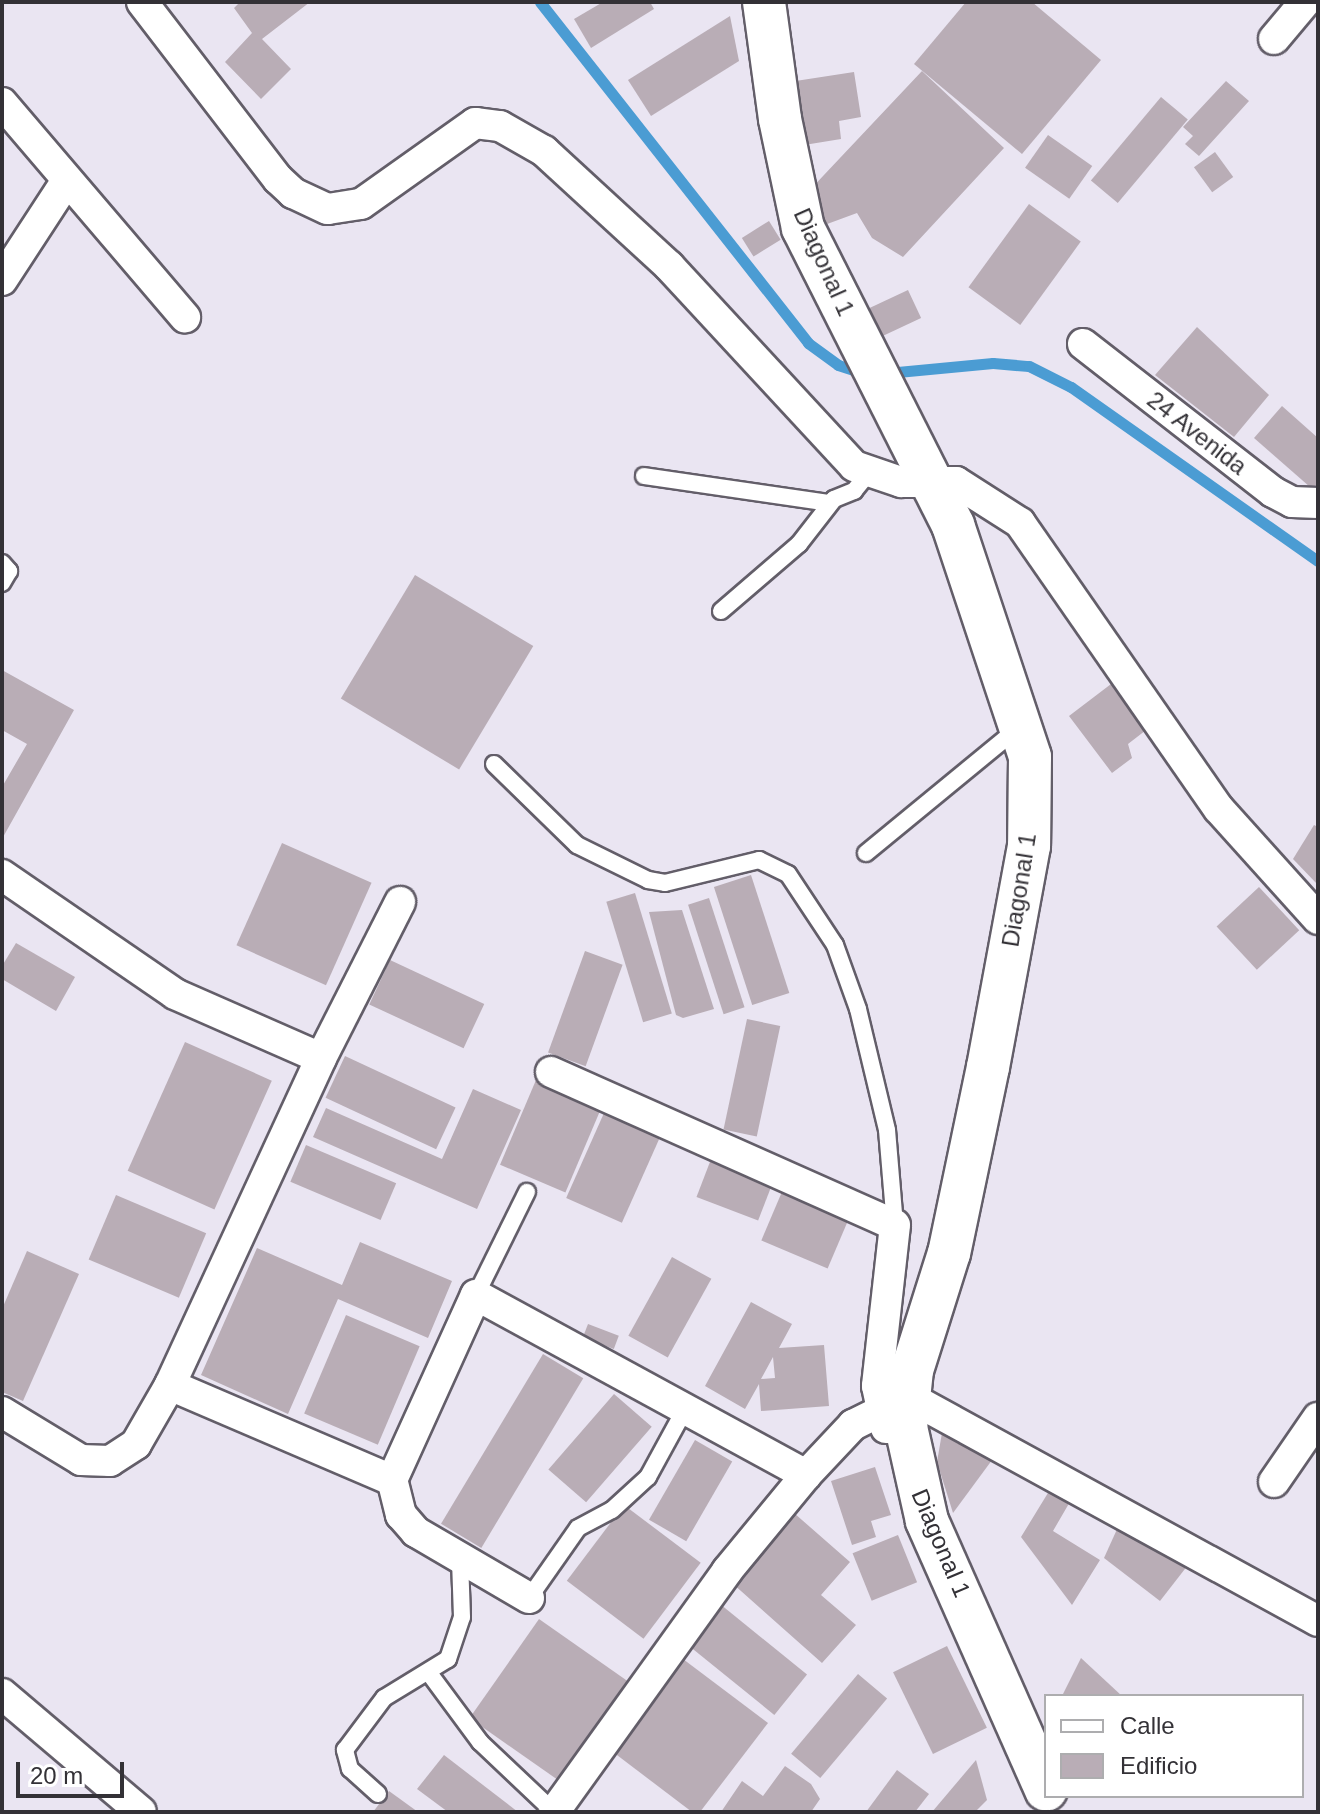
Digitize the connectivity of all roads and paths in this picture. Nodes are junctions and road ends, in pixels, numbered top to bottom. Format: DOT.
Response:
graph roads {
  1 [pos="142,2"];
  2 [pos="764,2"];
  3 [pos="1305,2"];
  4 [pos="1274,39"];
  5 [pos="2,103"];
  6 [pos="66,182"];
  7 [pos="2,280"];
  8 [pos="185,317"];
  9 [pos="1083,344"];
  10 [pos="868,474"];
  11 [pos="644,476"];
  12 [pos="931,479"];
  13 [pos="829,503"];
  14 [pos="1318,503"];
  15 [pos="2,563"];
  16 [pos="2,583"];
  17 [pos="721,611"];
  18 [pos="1021,726"];
  19 [pos="494,764"];
  20 [pos="866,853"];
  21 [pos="2,875"];
  22 [pos="400,902"];
  23 [pos="1318,919"];
  24 [pos="321,1058"];
  25 [pos="551,1072"];
  26 [pos="527,1192"];
  27 [pos="895,1225"];
  28 [pos="476,1295"];
  29 [pos="170,1385"];
  30 [pos="895,1404"];
  31 [pos="685,1409"];
  32 [pos="2,1413"];
  33 [pos="1318,1418"];
  34 [pos="806,1475"];
  35 [pos="392,1480"];
  36 [pos="1274,1482"];
  37 [pos="460,1560"];
  38 [pos="529,1598"];
  39 [pos="1318,1621"];
  40 [pos="429,1673"];
  41 [pos="2,1694"];
  42 [pos="1044,1785"];
  43 [pos="378,1794"];
  44 [pos="141,1812"];
  45 [pos="554,1812"];
  1 -- 10 [label="street"];
  2 -- 12 [label="street, Diagonal 1"];
  3 -- 4 [label="street"];
  5 -- 6 [label="street"];
  6 -- 7 [label="street"];
  6 -- 8 [label="street"];
  9 -- 14 [label="street, 24 Avenida"];
  10 -- 12 [label="street"];
  10 -- 13 [label="lane"];
  11 -- 13 [label="lane"];
  12 -- 18 [label="street, Diagonal 1"];
  12 -- 23 [label="street"];
  13 -- 17 [label="lane"];
  15 -- 16 [label="lane"];
  18 -- 20 [label="lane"];
  18 -- 30 [label="street, Diagonal 1"];
  19 -- 27 [label="lane"];
  21 -- 24 [label="street"];
  22 -- 24 [label="street"];
  24 -- 29 [label="street"];
  25 -- 27 [label="street"];
  26 -- 28 [label="lane"];
  27 -- 30 [label="street"];
  28 -- 31 [label="street"];
  28 -- 35 [label="street"];
  29 -- 32 [label="street"];
  29 -- 35 [label="street"];
  30 -- 34 [label="street"];
  30 -- 39 [label="street"];
  30 -- 42 [label="street, Diagonal 1"];
  31 -- 34 [label="street"];
  31 -- 38 [label="lane"];
  33 -- 36 [label="street"];
  34 -- 45 [label="street"];
  35 -- 37 [label="street"];
  37 -- 38 [label="street"];
  37 -- 40 [label="lane"];
  40 -- 43 [label="lane"];
  40 -- 45 [label="lane"];
  41 -- 44 [label="street"];
}
